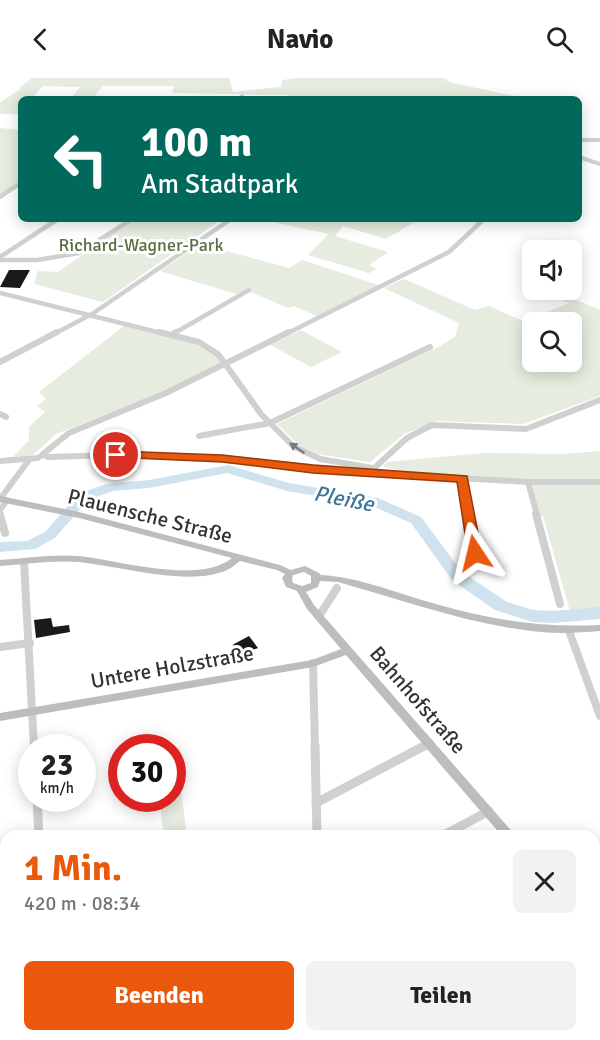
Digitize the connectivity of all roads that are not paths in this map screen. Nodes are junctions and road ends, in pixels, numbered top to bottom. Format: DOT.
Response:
graph roads {
  1 [pos="582,140"];
  2 [pos="600,140"];
  3 [pos="582,158"];
  4 [pos="600,164"];
  5 [pos="18,185"];
  6 [pos="0,197"];
  7 [pos="54,222"];
  8 [pos="127,222"];
  9 [pos="227,222"];
  10 [pos="481,222"];
  11 [pos="0,259"];
  12 [pos="249,290"];
  13 [pos="0,293"];
  14 [pos="92,314"];
  15 [pos="172,334"];
  16 [pos="430,347"];
  17 [pos="0,362"];
  18 [pos="224,365"];
  19 [pos="600,400"];
  20 [pos="270,423"];
  21 [pos="199,436"];
  22 [pos="43,455"];
  23 [pos="29,460"];
  24 [pos="0,461"];
  25 [pos="371,470"];
  26 [pos="462,479"];
  27 [pos="528,482"];
  28 [pos="600,482"];
  29 [pos="3,499"];
  30 [pos="0,510"];
  31 [pos="0,515"];
  32 [pos="5,533"];
  33 [pos="475,553"];
  34 [pos="239,557"];
  35 [pos="24,562"];
  36 [pos="0,563"];
  37 [pos="290,573"];
  38 [pos="317,578"];
  39 [pos="337,588"];
  40 [pos="300,590"];
  41 [pos="560,604"];
  42 [pos="319,616"];
  43 [pos="600,628"];
  44 [pos="569,631"];
  45 [pos="30,643"];
  46 [pos="0,647"];
  47 [pos="348,650"];
  48 [pos="313,663"];
  49 [pos="32,711"];
  50 [pos="600,716"];
  51 [pos="0,717"];
  52 [pos="33,734"];
  53 [pos="430,743"];
  54 [pos="316,803"];
  55 [pos="489,811"];
  56 [pos="38,812"];
  57 [pos="39,830"];
  58 [pos="316,830"];
  59 [pos="453,830"];
  60 [pos="505,830"];
  1 -- 2 [label="street"];
  3 -- 4 [label="street"];
  5 -- 6 [label="street"];
  7 -- 11 [label="street"];
  8 -- 11 [label="street"];
  9 -- 14 [label="street"];
  10 -- 18 [label="street"];
  12 -- 15 [label="street"];
  13 -- 14 [label="street"];
  14 -- 15 [label="street"];
  14 -- 17 [label="street"];
  15 -- 18 [label="street"];
  16 -- 20 [label="street"];
  18 -- 20 [label="street"];
  18 -- 22 [label="street"];
  19 -- 25 [label="street"];
  20 -- 21 [label="street"];
  25 -- 20 [label="street, one-way"];
  22 -- 23 [label="street"];
  22 -- 25 [label="street"];
  23 -- 24 [label="street"];
  23 -- 29 [label="street"];
  25 -- 26 [label="street"];
  26 -- 27 [label="street"];
  26 -- 33 [label="street"];
  27 -- 28 [label="street"];
  27 -- 41 [label="street"];
  29 -- 30 [label="street"];
  29 -- 34 [label="street, Plauensche Straße"];
  31 -- 32 [label="street"];
  34 -- 35 [label="street"];
  34 -- 37 [label="street, Plauensche Straße"];
  35 -- 36 [label="street"];
  35 -- 45 [label="street"];
  37 -- 38 [label="street"];
  37 -- 40 [label="street"];
  38 -- 40 [label="street"];
  38 -- 44 [label="street"];
  39 -- 42 [label="street"];
  40 -- 42 [label="street, Bahnhofstraße"];
  42 -- 47 [label="street, Bahnhofstraße"];
  43 -- 44 [label="street"];
  44 -- 50 [label="street"];
  45 -- 46 [label="street"];
  45 -- 49 [label="street"];
  47 -- 48 [label="street, Untere Holzstraße"];
  47 -- 53 [label="street, Bahnhofstraße"];
  48 -- 49 [label="street, Untere Holzstraße"];
  48 -- 54 [label="street"];
  49 -- 51 [label="street, Untere Holzstraße"];
  49 -- 52 [label="street"];
  53 -- 54 [label="street"];
  53 -- 55 [label="street, Bahnhofstraße"];
  54 -- 58 [label="street"];
  55 -- 59 [label="street"];
  55 -- 60 [label="street, Bahnhofstraße"];
  56 -- 57 [label="street"];
}
